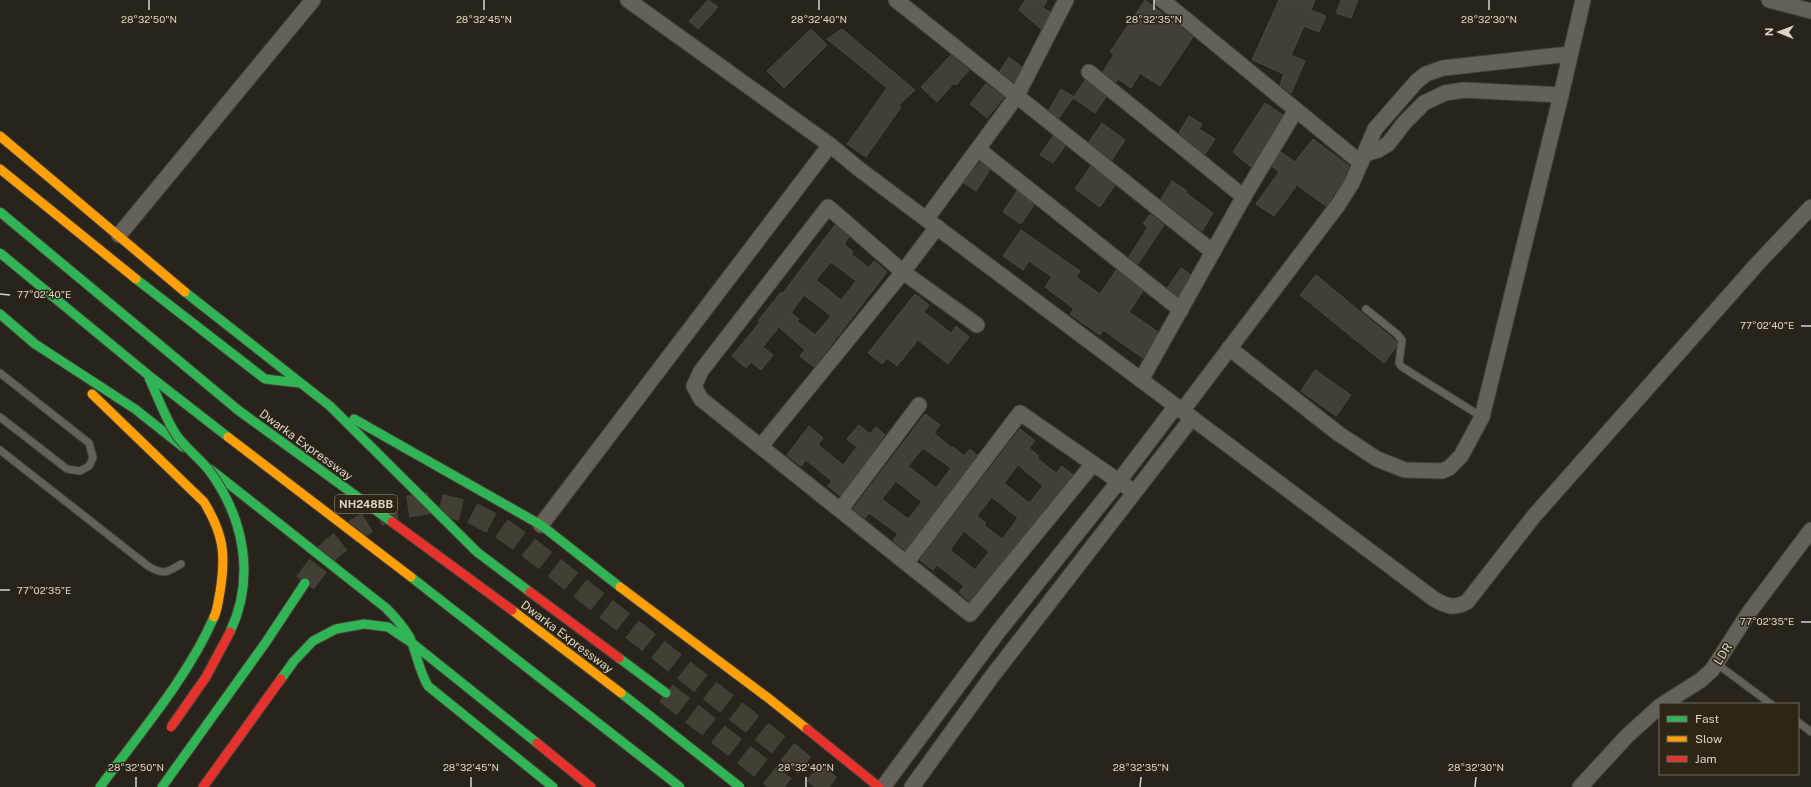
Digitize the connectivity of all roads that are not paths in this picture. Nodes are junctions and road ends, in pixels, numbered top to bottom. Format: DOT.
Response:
graph roads {
  1 [pos="313,0"];
  2 [pos="628,0"];
  3 [pos="896,0"];
  4 [pos="1066,0"];
  5 [pos="1162,0"];
  6 [pos="1770,0"];
  7 [pos="1581,1"];
  8 [pos="1811,11"];
  9 [pos="1570,54"];
  10 [pos="1089,72"];
  11 [pos="1561,95"];
  12 [pos="1016,96"];
  13 [pos="1296,110"];
  14 [pos="0,136"];
  15 [pos="830,145"];
  16 [pos="978,149"];
  17 [pos="1363,158"];
  18 [pos="0,170"];
  19 [pos="1244,197"];
  20 [pos="1811,207"];
  21 [pos="0,212"];
  22 [pos="932,222"];
  23 [pos="119,236"];
  24 [pos="1213,252"];
  25 [pos="0,253"];
  26 [pos="903,272"];
  27 [pos="1366,309"];
  28 [pos="1181,310"];
  29 [pos="0,314"];
  30 [pos="977,325"];
  31 [pos="35,344"];
  32 [pos="1229,348"];
  33 [pos="0,373"];
  34 [pos="147,374"];
  35 [pos="1141,380"];
  36 [pos="300,383"];
  37 [pos="919,405"];
  38 [pos="330,406"];
  39 [pos="1183,412"];
  40 [pos="0,417"];
  41 [pos="1482,417"];
  42 [pos="761,446"];
  43 [pos="0,450"];
  44 [pos="1093,464"];
  45 [pos="1119,481"];
  46 [pos="1134,493"];
  47 [pos="841,509"];
  48 [pos="541,525"];
  49 [pos="1811,530"];
  50 [pos="907,562"];
  51 [pos="181,564"];
  52 [pos="305,583"];
  53 [pos="412,643"];
  54 [pos="1717,664"];
  55 [pos="666,693"];
  56 [pos="1665,703"];
  57 [pos="1770,703"];
  58 [pos="1659,707"];
  59 [pos="1799,723"];
  60 [pos="171,727"];
  61 [pos="1811,732"];
  62 [pos="100,787"];
  63 [pos="162,787"];
  64 [pos="203,787"];
  65 [pos="553,787"];
  66 [pos="591,787"];
  67 [pos="680,787"];
  68 [pos="740,787"];
  69 [pos="879,787"];
  70 [pos="883,787"];
  71 [pos="912,787"];
  72 [pos="1580,787"];
  1 -- 23 [label="street"];
  2 -- 15 [label="street"];
  3 -- 12 [label="street"];
  4 -- 12 [label="street"];
  5 -- 13 [label="street"];
  6 -- 8 [label="street"];
  7 -- 9 [label="street"];
  9 -- 11 [label="street"];
  9 -- 17 [label="street"];
  10 -- 19 [label="street"];
  11 -- 17 [label="street"];
  11 -- 41 [label="street"];
  12 -- 16 [label="street"];
  12 -- 24 [label="street"];
  13 -- 17 [label="street"];
  13 -- 19 [label="street"];
  14 -- 23 [label="highway"];
  15 -- 22 [label="street"];
  15 -- 48 [label="street"];
  16 -- 22 [label="street"];
  16 -- 28 [label="street"];
  17 -- 32 [label="street"];
  18 -- 36 [label="highway"];
  19 -- 24 [label="street"];
  20 -- 39 [label="street"];
  21 -- 68 [label="highway, Dwarka Expressway / NH248BB, bridge"];
  22 -- 26 [label="street"];
  22 -- 35 [label="street"];
  23 -- 36 [label="highway"];
  24 -- 28 [label="street"];
  25 -- 34 [label="highway, NH248BB, bridge"];
  26 -- 30 [label="street"];
  26 -- 42 [label="street"];
  26 -- 42 [label="street"];
  27 -- 41 [label="lane"];
  28 -- 35 [label="street"];
  29 -- 31 [label="highway"];
  31 -- 53 [label="highway"];
  31 -- 62 [label="highway"];
  32 -- 39 [label="street"];
  32 -- 41 [label="street"];
  33 -- 40 [label="lane"];
  34 -- 60 [label="highway, bridge"];
  34 -- 67 [label="highway, NH248BB, bridge"];
  35 -- 39 [label="street"];
  36 -- 38 [label="highway"];
  37 -- 47 [label="street"];
  38 -- 48 [label="highway"];
  38 -- 55 [label="highway"];
  39 -- 45 [label="street"];
  39 -- 46 [label="street"];
  42 -- 47 [label="street"];
  43 -- 51 [label="lane"];
  44 -- 45 [label="street"];
  44 -- 50 [label="street"];
  44 -- 50 [label="street"];
  45 -- 46 [label="street"];
  45 -- 70 [label="street"];
  46 -- 71 [label="street"];
  47 -- 50 [label="street"];
  48 -- 69 [label="highway"];
  49 -- 54 [label="street, LDR"];
  52 -- 63 [label="highway"];
  53 -- 64 [label="highway"];
  53 -- 65 [label="highway"];
  53 -- 66 [label="highway"];
  54 -- 56 [label="street, LDR"];
  54 -- 57 [label="lane"];
  58 -- 72 [label="street"];
  59 -- 61 [label="lane"];
}
